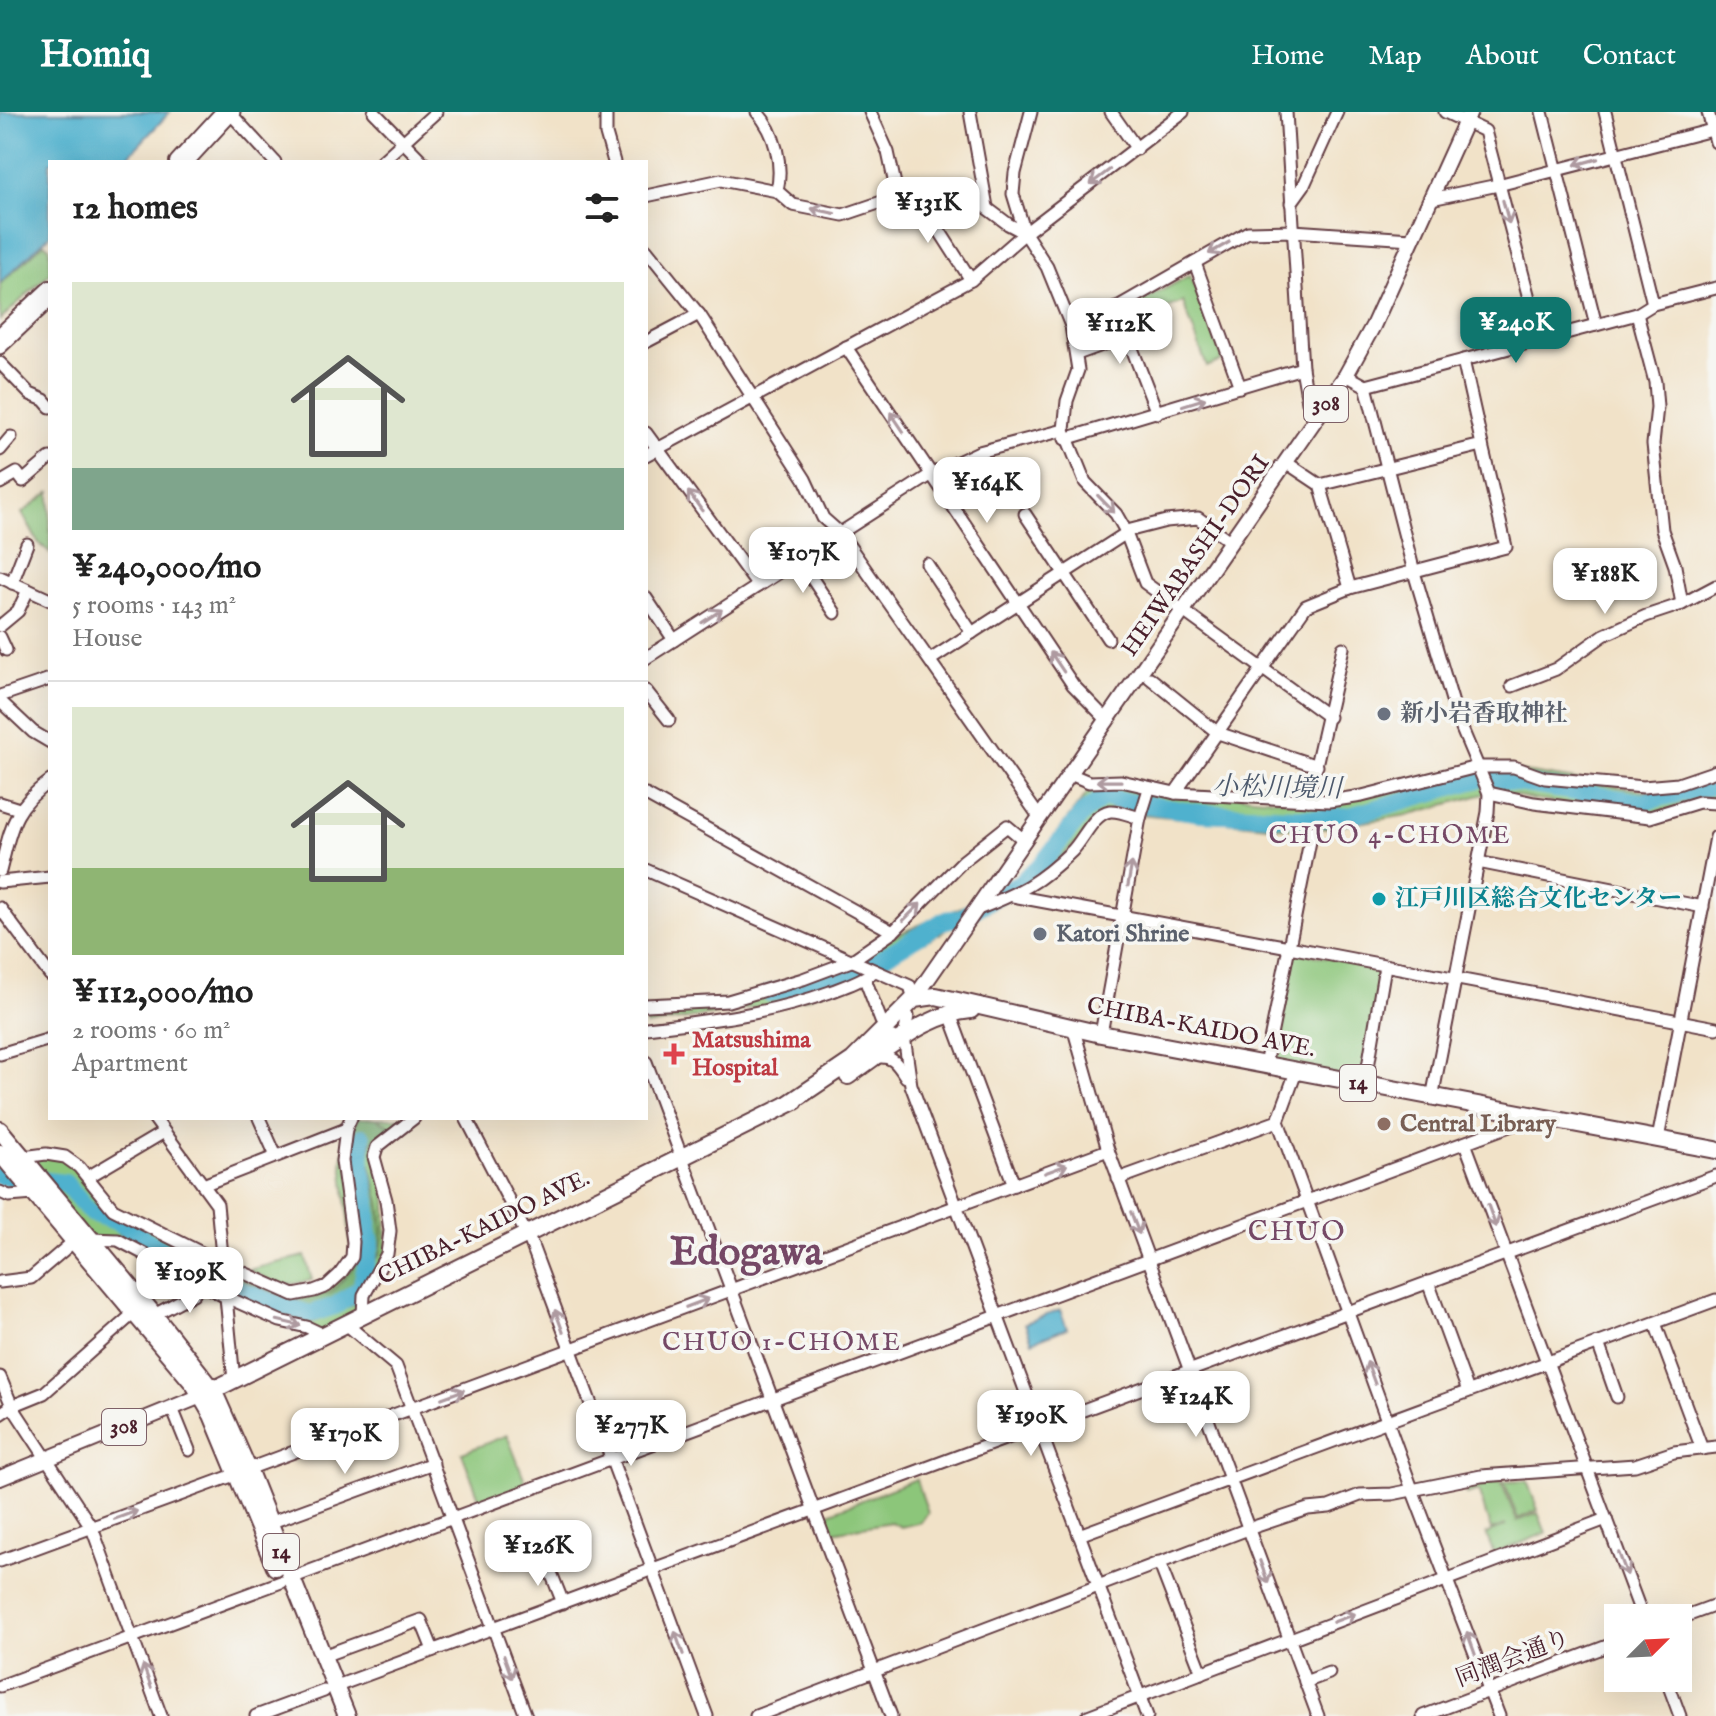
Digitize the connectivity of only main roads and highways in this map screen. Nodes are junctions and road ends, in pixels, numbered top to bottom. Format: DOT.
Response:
graph roads {
  1 [pos="229,113"];
  2 [pos="1468,116"];
  3 [pos="179,160"];
  4 [pos="48,290"];
  5 [pos="0,335"];
  6 [pos="914,999"];
  7 [pos="1000,1013"];
  8 [pos="873,1058"];
  9 [pos="788,1104"];
  10 [pos="0,1130"];
  11 [pos="1716,1150"];
  12 [pos="14,1158"];
  13 [pos="82,1241"];
  14 [pos="207,1393"];
  15 [pos="243,1471"];
  16 [pos="0,1478"];
  17 [pos="286,1580"];
  18 [pos="329,1689"];
  19 [pos="334,1716"];
  20 [pos="347,1716"];
  1 -- 3 [label="main road"];
  2 -- 6 [label="main road, HEIWABASHI-DORI / 308"];
  4 -- 5 [label="main road"];
  6 -- 7 [label="highway, CHIBA-KAIDO AVE. / 14"];
  6 -- 8 [label="highway, CHIBA-KAIDO AVE."];
  6 -- 9 [label="highway, CHIBA-KAIDO AVE."];
  7 -- 8 [label="highway"];
  7 -- 11 [label="highway, CHIBA-KAIDO AVE. / 14"];
  8 -- 9 [label="highway, CHIBA-KAIDO AVE."];
  9 -- 14 [label="highway, CHIBA-KAIDO AVE."];
  10 -- 12 [label="highway, 14"];
  12 -- 13 [label="highway, 14"];
  13 -- 14 [label="highway, 14"];
  13 -- 14 [label="highway, 14"];
  14 -- 15 [label="highway, 14"];
  14 -- 16 [label="main road, 308"];
  15 -- 17 [label="highway, 14"];
  15 -- 17 [label="highway, 14"];
  17 -- 18 [label="highway, 14"];
  18 -- 19 [label="highway, 14"];
  18 -- 20 [label="highway, 14"];
}
